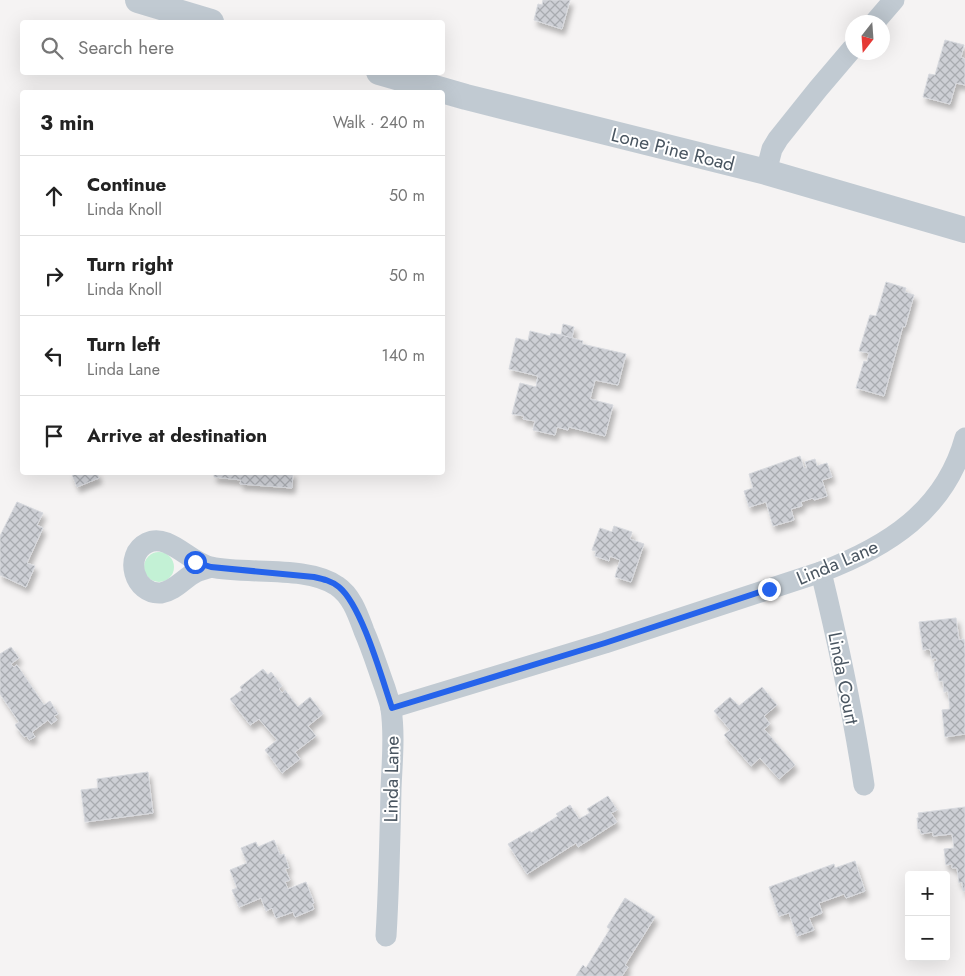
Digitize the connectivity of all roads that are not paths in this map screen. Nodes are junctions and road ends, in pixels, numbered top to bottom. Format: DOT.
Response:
graph roads {
  1 [pos="138,0"];
  2 [pos="894,0"];
  3 [pos="881,15"];
  4 [pos="204,20"];
  5 [pos="845,57"];
  6 [pos="391,75"];
  7 [pos="443,90"];
  8 [pos="445,90"];
  9 [pos="766,172"];
  10 [pos="965,230"];
  11 [pos="965,438"];
  12 [pos="211,567"];
  13 [pos="821,572"];
  14 [pos="392,708"];
  15 [pos="864,785"];
  16 [pos="386,936"];
  1 -- 4 [label="street"];
  2 -- 3 [label="street"];
  5 -- 9 [label="street"];
  6 -- 7 [label="street, Lone Pine Road"];
  8 -- 9 [label="street, Lone Pine Road"];
  9 -- 10 [label="street, Lone Pine Road"];
  11 -- 13 [label="street, Linda Lane"];
  12 -- 14 [label="street"];
  13 -- 14 [label="street, Linda Lane"];
  13 -- 15 [label="street, Linda Court"];
  14 -- 16 [label="street, Linda Lane"];
}
